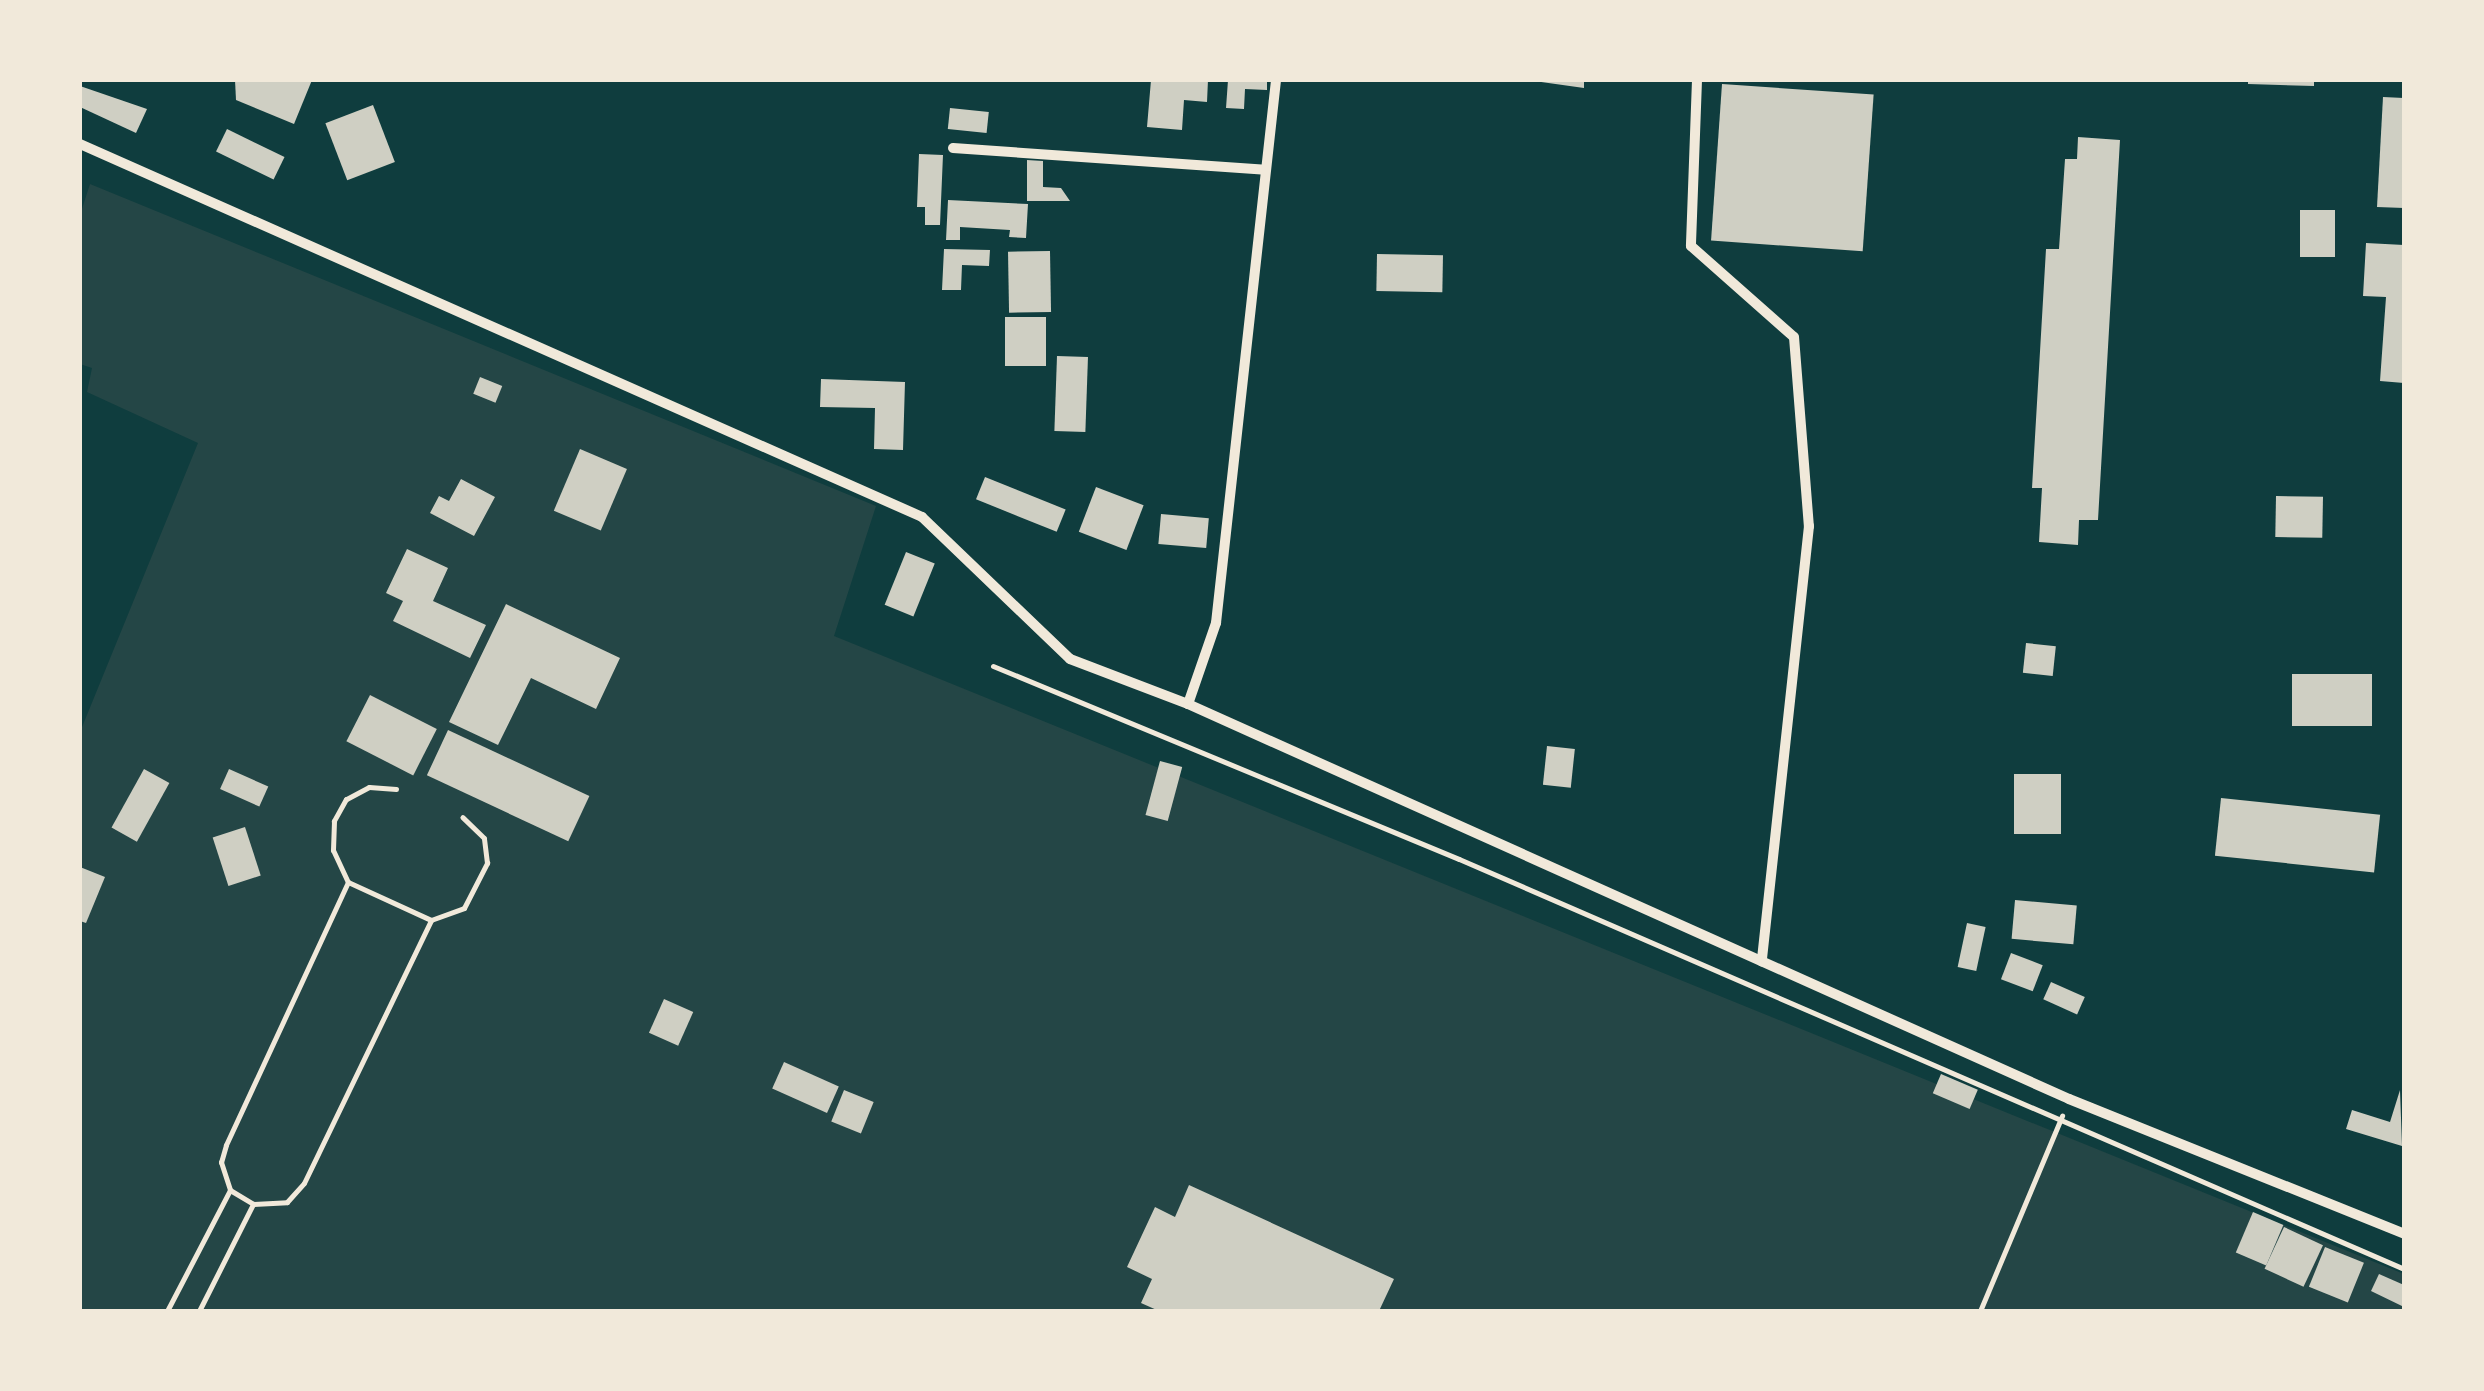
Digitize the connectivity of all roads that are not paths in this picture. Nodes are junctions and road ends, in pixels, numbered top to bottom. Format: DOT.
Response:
graph roads {
  1 [pos="1276,80"];
  2 [pos="1696,80"];
  3 [pos="80,144"];
  4 [pos="954,148"];
  5 [pos="1265,170"];
  6 [pos="1188,704"];
  7 [pos="396,789"];
  8 [pos="462,817"];
  9 [pos="348,882"];
  10 [pos="431,920"];
  11 [pos="1762,961"];
  12 [pos="230,1190"];
  13 [pos="254,1204"];
  14 [pos="2404,1234"];
  15 [pos="167,1311"];
  16 [pos="198,1311"];
  1 -- 5 [label="street"];
  2 -- 11 [label="street"];
  3 -- 6 [label="street"];
  4 -- 5 [label="street"];
  5 -- 6 [label="street"];
  6 -- 11 [label="street"];
  7 -- 9 [label="lane"];
  8 -- 10 [label="lane"];
  9 -- 10 [label="lane"];
  9 -- 12 [label="lane"];
  10 -- 13 [label="lane"];
  11 -- 14 [label="street"];
  12 -- 13 [label="lane"];
  12 -- 15 [label="lane"];
  13 -- 16 [label="lane"];
}
